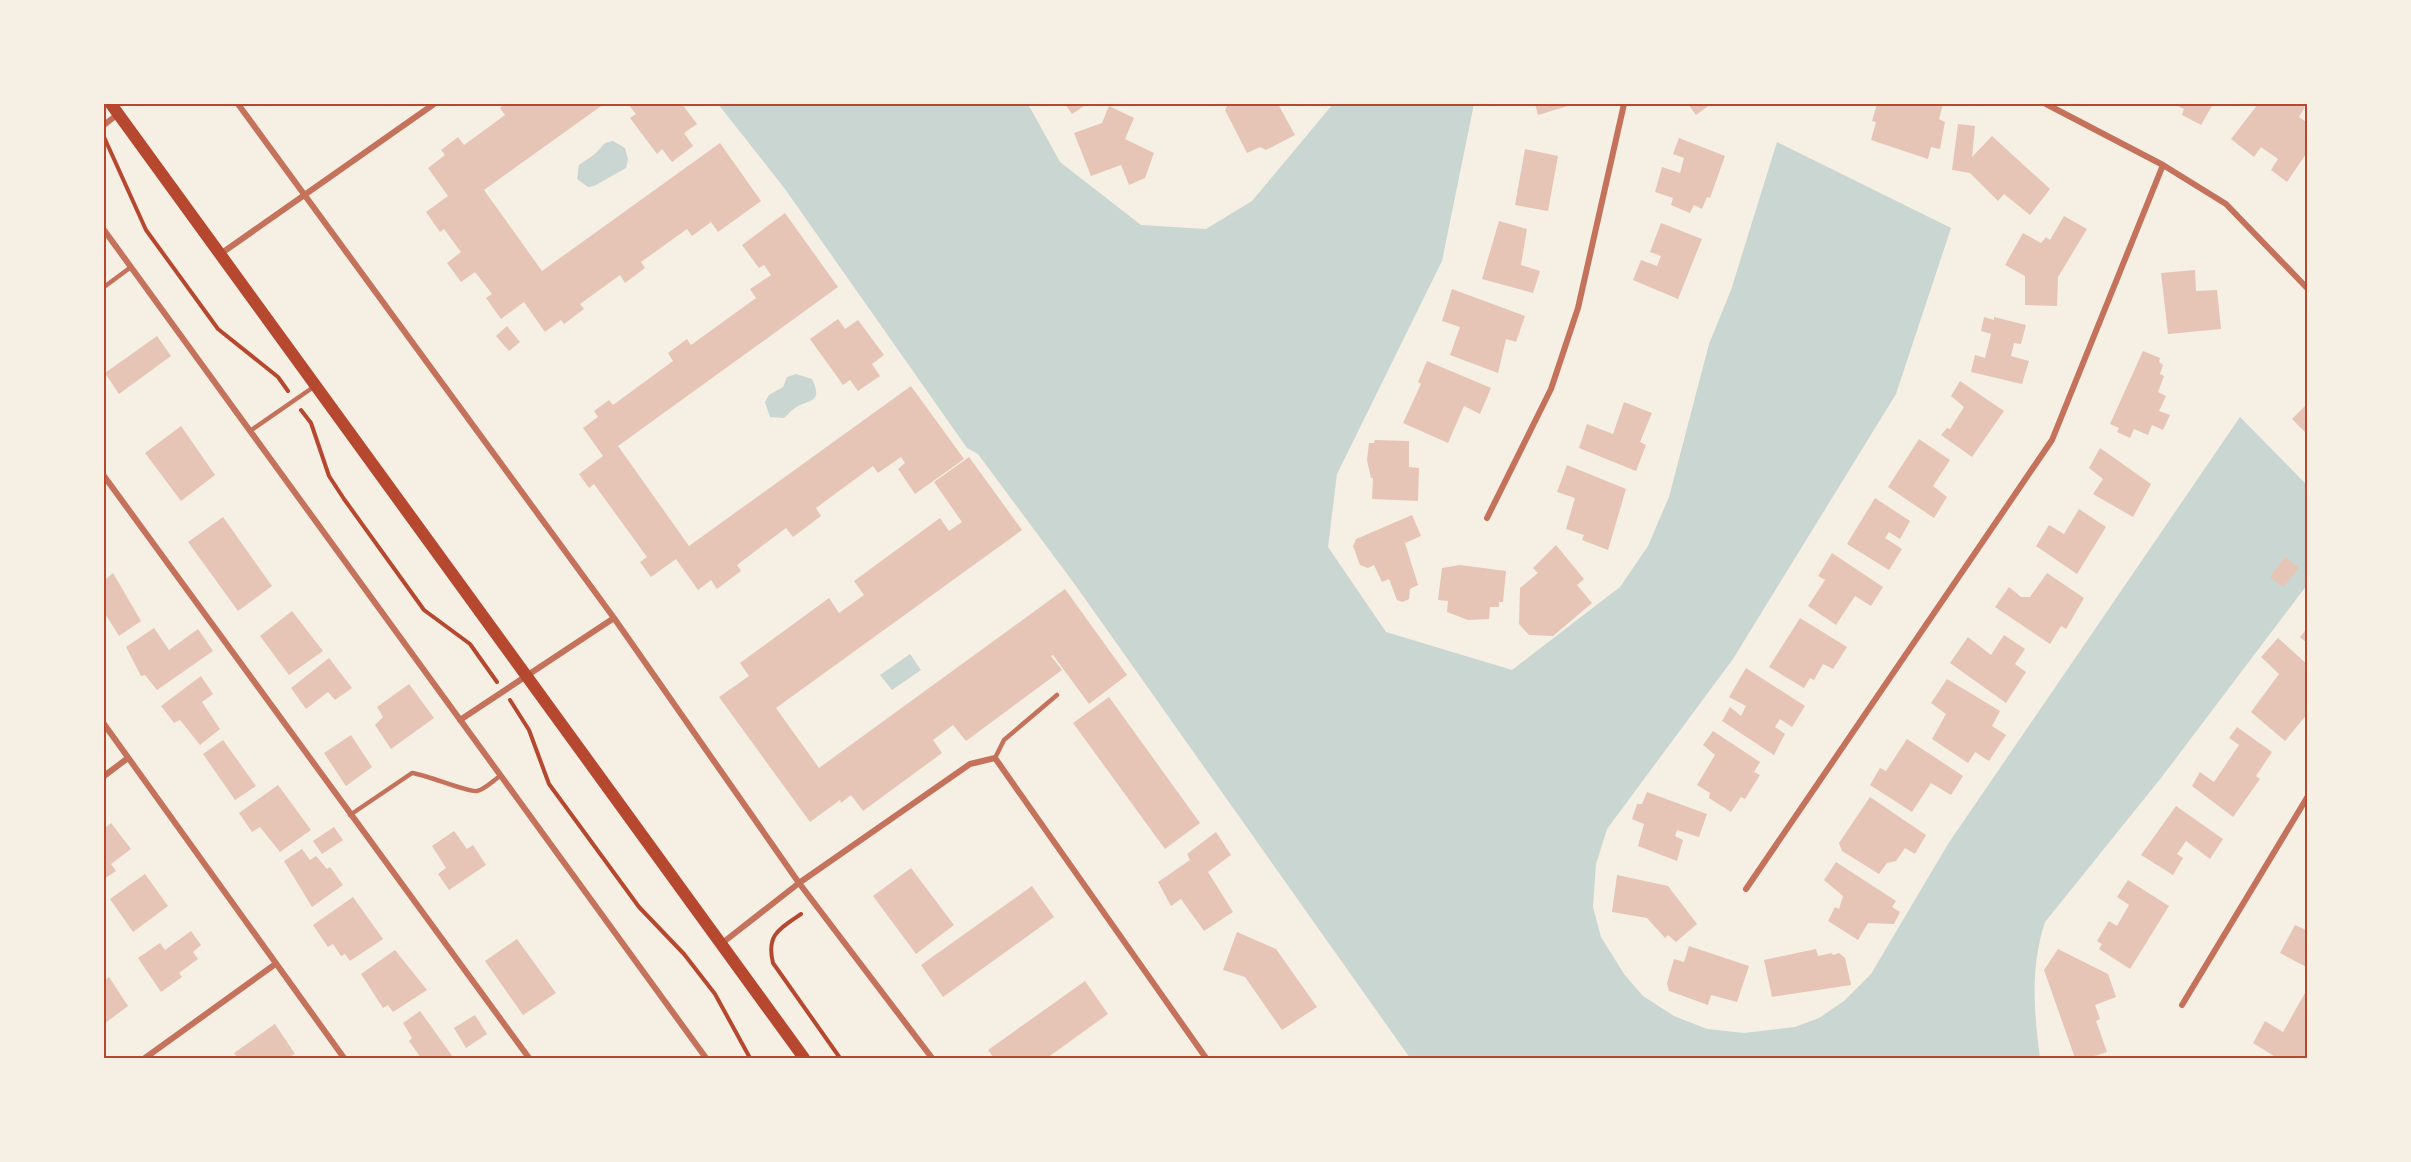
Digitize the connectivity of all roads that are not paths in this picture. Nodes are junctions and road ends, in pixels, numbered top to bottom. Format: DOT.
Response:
graph roads {
  1 [pos="238,104"];
  2 [pos="434,104"];
  3 [pos="1624,104"];
  4 [pos="2046,104"];
  5 [pos="115,109"];
  6 [pos="104,125"];
  7 [pos="2163,165"];
  8 [pos="305,195"];
  9 [pos="104,230"];
  10 [pos="219,255"];
  11 [pos="131,267"];
  12 [pos="104,287"];
  13 [pos="2307,289"];
  14 [pos="315,386"];
  15 [pos="250,431"];
  16 [pos="104,476"];
  17 [pos="1487,518"];
  18 [pos="614,618"];
  19 [pos="524,675"];
  20 [pos="1057,695"];
  21 [pos="460,720"];
  22 [pos="104,724"];
  23 [pos="128,758"];
  24 [pos="994,758"];
  25 [pos="104,776"];
  26 [pos="500,776"];
  27 [pos="2307,796"];
  28 [pos="351,815"];
  29 [pos="799,883"];
  30 [pos="1746,889"];
  31 [pos="720,944"];
  32 [pos="274,965"];
  33 [pos="2182,1005"];
  34 [pos="145,1059"];
  35 [pos="344,1059"];
  36 [pos="529,1059"];
  37 [pos="706,1059"];
  38 [pos="804,1059"];
  39 [pos="932,1059"];
  40 [pos="1206,1059"];
  1 -- 8 [label="street"];
  2 -- 8 [label="street"];
  3 -- 17 [label="street"];
  4 -- 7 [label="street"];
  5 -- 6 [label="street"];
  5 -- 10 [label="main road"];
  7 -- 13 [label="street"];
  7 -- 30 [label="street"];
  8 -- 10 [label="street"];
  8 -- 18 [label="street"];
  9 -- 11 [label="street"];
  10 -- 14 [label="main road"];
  11 -- 12 [label="lane"];
  11 -- 15 [label="street"];
  14 -- 15 [label="lane"];
  14 -- 19 [label="main road"];
  15 -- 21 [label="street"];
  16 -- 28 [label="street"];
  18 -- 19 [label="street"];
  18 -- 29 [label="street"];
  19 -- 21 [label="street"];
  19 -- 31 [label="main road"];
  20 -- 24 [label="lane"];
  21 -- 26 [label="street"];
  22 -- 23 [label="street"];
  23 -- 25 [label="street"];
  23 -- 32 [label="street"];
  24 -- 29 [label="street"];
  24 -- 40 [label="street"];
  26 -- 28 [label="lane"];
  26 -- 37 [label="street"];
  27 -- 33 [label="street"];
  28 -- 36 [label="street"];
  29 -- 31 [label="street"];
  29 -- 39 [label="street"];
  31 -- 38 [label="main road"];
  32 -- 34 [label="street"];
  32 -- 35 [label="street"];
}
